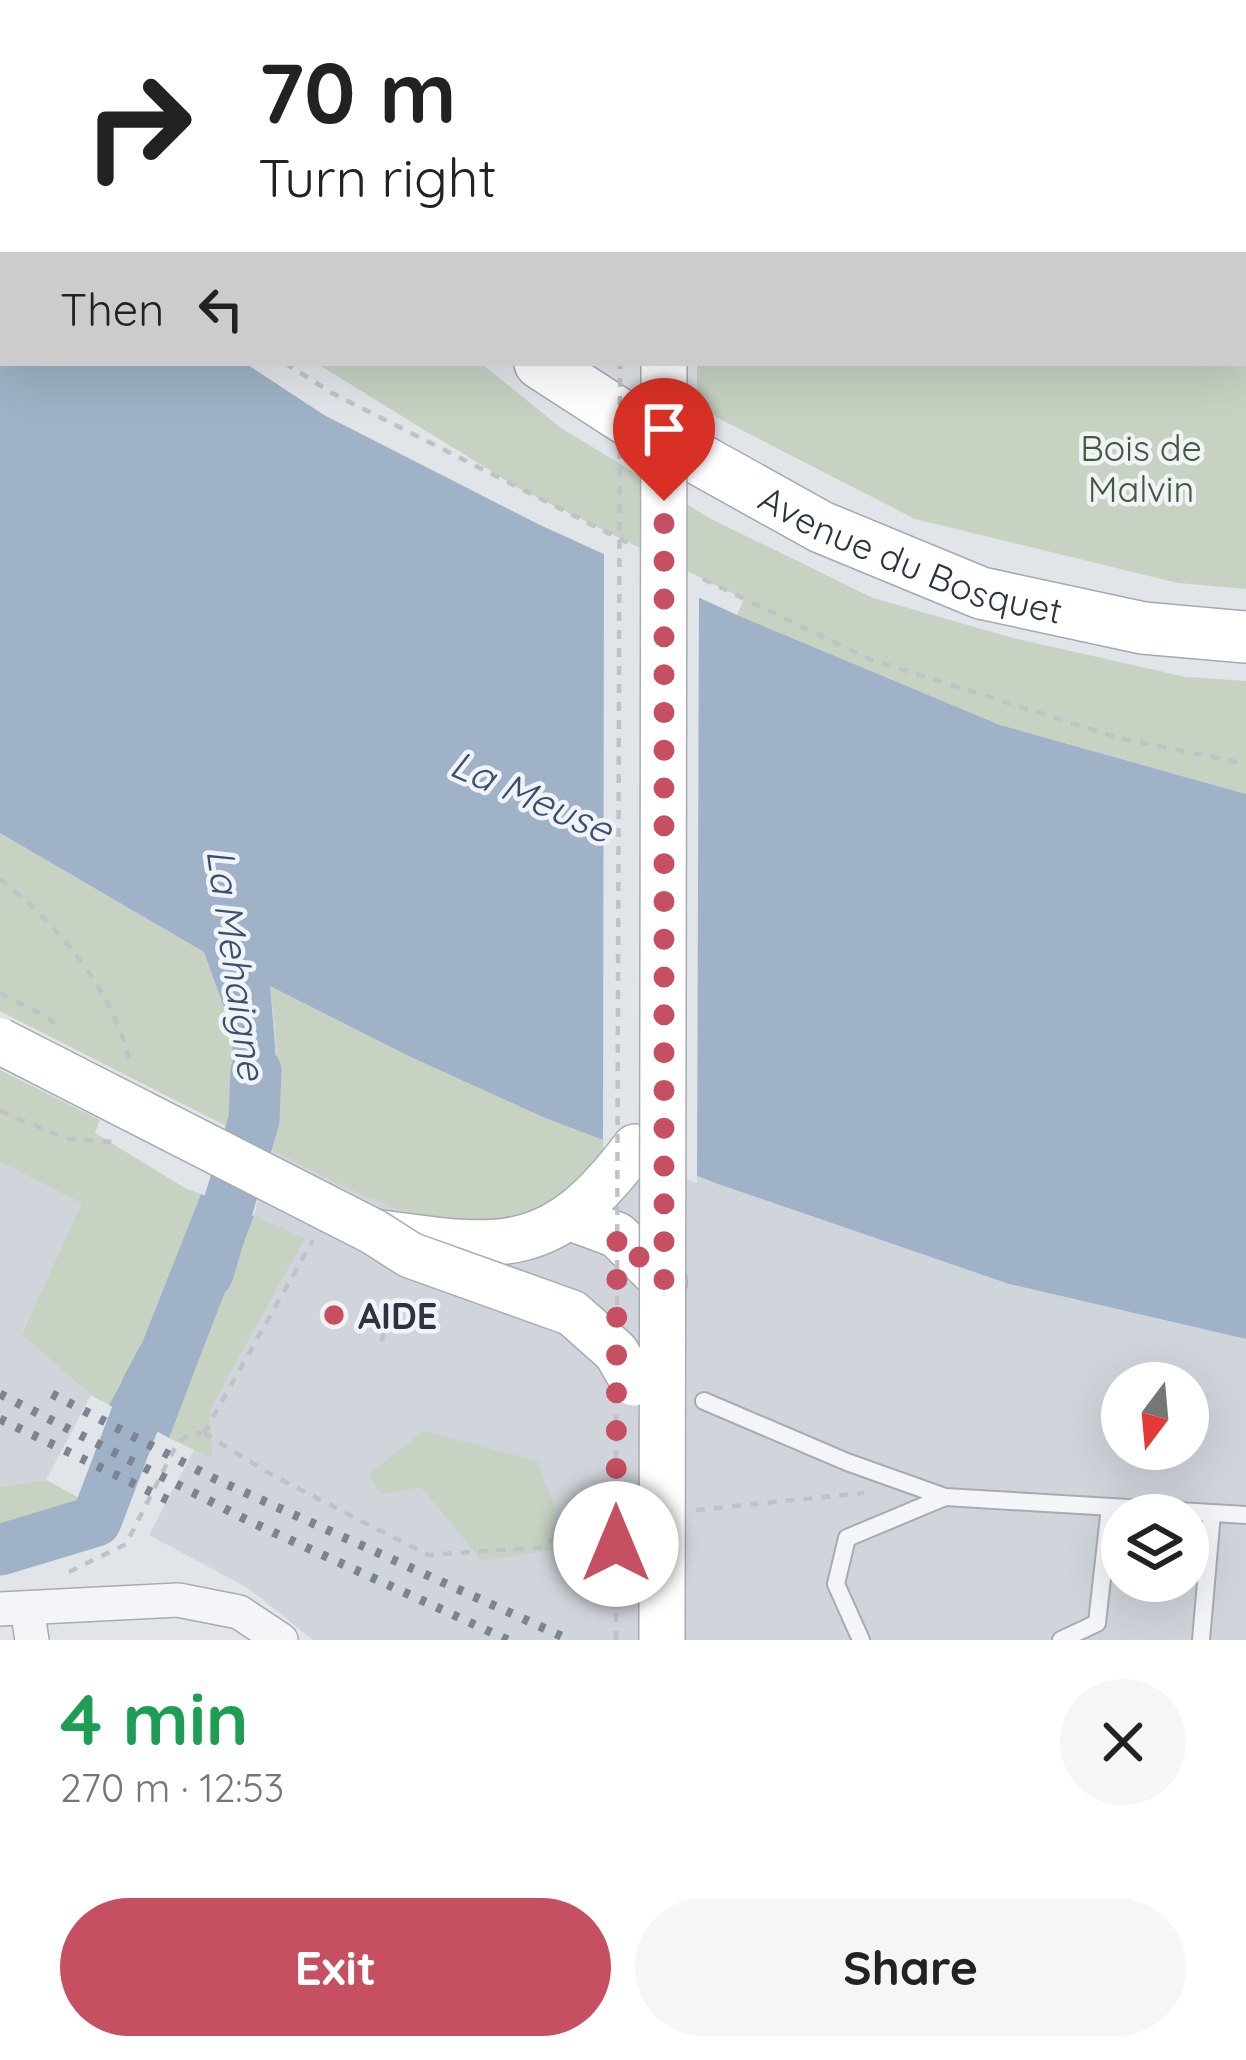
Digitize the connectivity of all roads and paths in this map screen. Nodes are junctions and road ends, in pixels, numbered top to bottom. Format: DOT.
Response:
graph roads {
  1 [pos="290,366"];
  2 [pos="545,366"];
  3 [pos="620,366"];
  4 [pos="635,366"];
  5 [pos="664,366"];
  6 [pos="637,548"];
  7 [pos="689,572"];
  8 [pos="1246,637"];
  9 [pos="1246,764"];
  10 [pos="0,879"];
  11 [pos="0,1041"];
  12 [pos="129,1085"];
  13 [pos="0,1111"];
  14 [pos="122,1141"];
  15 [pos="625,1160"];
  16 [pos="572,1218"];
  17 [pos="374,1232"];
  18 [pos="315,1237"];
  19 [pos="638,1256"];
  20 [pos="406,1280"];
  21 [pos="381,1342"];
  22 [pos="625,1368"];
  23 [pos="704,1401"];
  24 [pos="204,1433"];
  25 [pos="915,1484"];
  26 [pos="946,1497"];
  27 [pos="1101,1506"];
  28 [pos="687,1510"];
  29 [pos="1209,1513"];
  30 [pos="1212,1513"];
  31 [pos="641,1515"];
  32 [pos="1246,1515"];
  33 [pos="68,1572"];
  34 [pos="1101,1587"];
  35 [pos="20,1619"];
  36 [pos="1096,1631"];
  37 [pos="281,1640"];
  38 [pos="616,1640"];
  39 [pos="634,1640"];
  40 [pos="662,1640"];
  41 [pos="861,1640"];
  42 [pos="1061,1640"];
  43 [pos="1201,1640"];
  1 -- 6 [label="path"];
  2 -- 8 [label="main road, Avenue du Bosquet"];
  3 -- 15 [label="path, bridge"];
  4 -- 15 [label="main road"];
  5 -- 19 [label="main road, bridge"];
  7 -- 9 [label="path"];
  10 -- 12 [label="path"];
  11 -- 17 [label="main road, bridge"];
  13 -- 14 [label="path"];
  15 -- 16 [label="main road"];
  15 -- 19 [label="main road"];
  15 -- 19 [label="path, bridge"];
  16 -- 17 [label="main road"];
  16 -- 19 [label="main road"];
  17 -- 22 [label="main road, bridge"];
  18 -- 24 [label="path"];
  19 -- 22 [label="main road"];
  19 -- 22 [label="path, bridge"];
  19 -- 40 [label="main road, bridge"];
  20 -- 21 [label="path"];
  22 -- 38 [label="path, bridge"];
  22 -- 39 [label="main road"];
  23 -- 25 [label="lane"];
  24 -- 31 [label="path"];
  24 -- 33 [label="path"];
  25 -- 26 [label="lane"];
  25 -- 28 [label="path"];
  26 -- 27 [label="lane"];
  26 -- 41 [label="lane"];
  29 -- 30 [label="lane"];
  30 -- 32 [label="lane"];
  30 -- 43 [label="lane"];
  34 -- 36 [label="lane"];
  35 -- 37 [label="street"];
  36 -- 42 [label="lane"];
}
